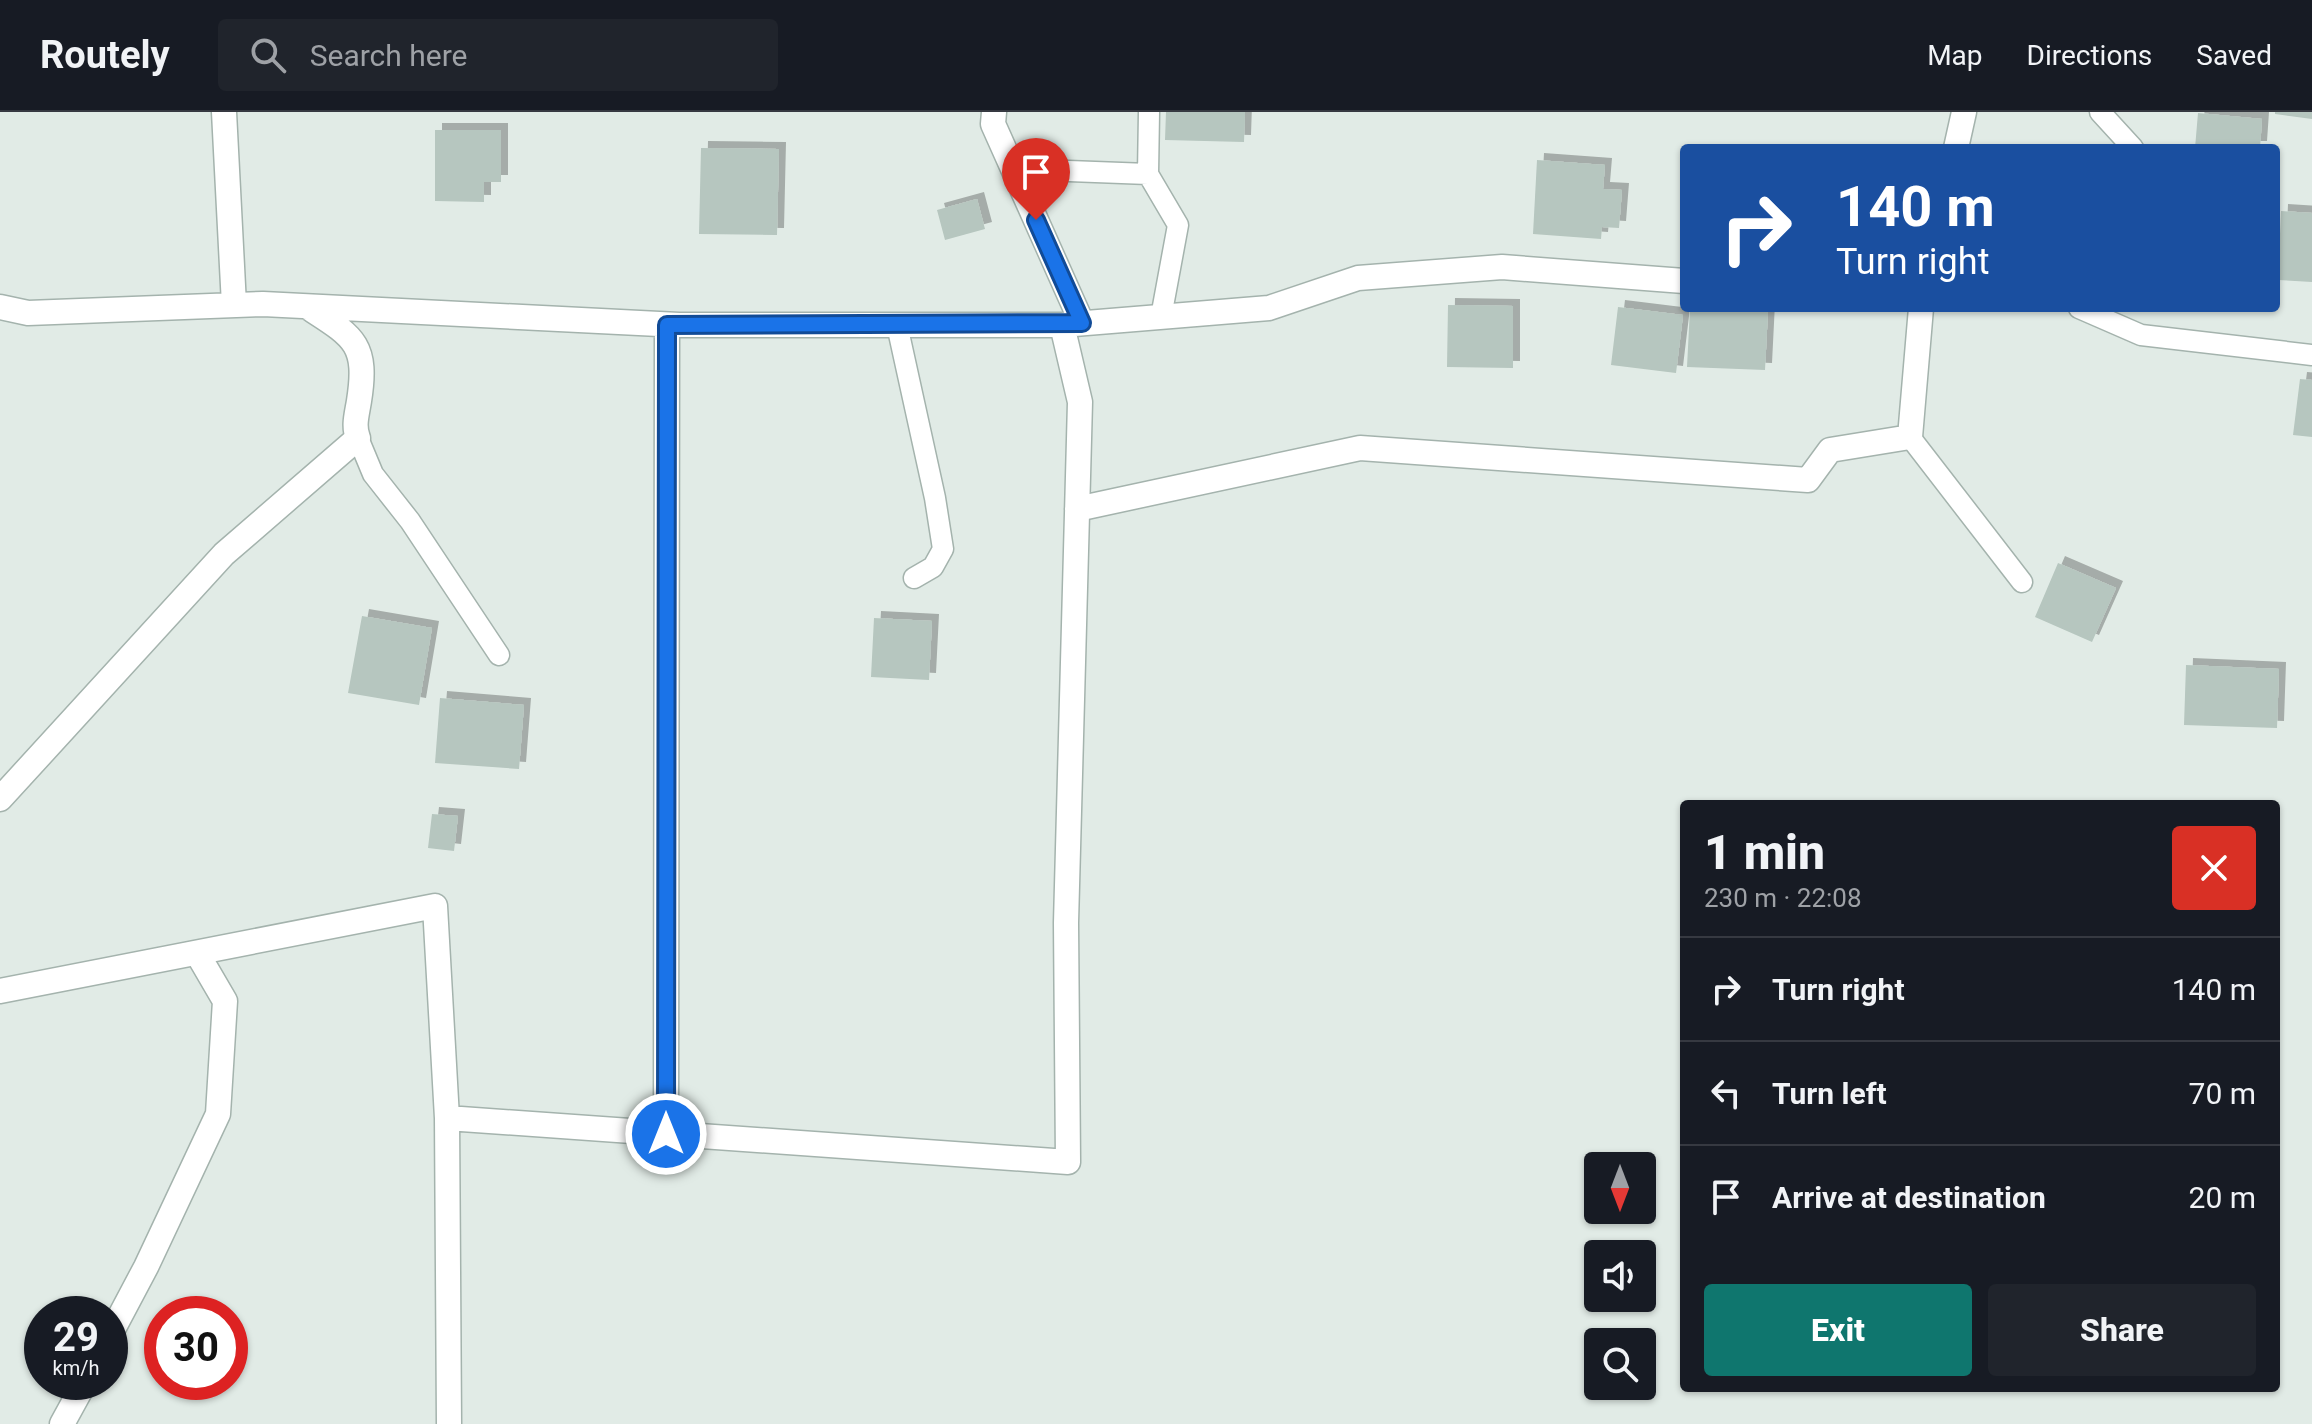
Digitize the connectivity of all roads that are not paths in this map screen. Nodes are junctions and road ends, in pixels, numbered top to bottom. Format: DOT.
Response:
graph roads {
  1 [pos="224,112"];
  2 [pos="994,112"];
  3 [pos="1149,112"];
  4 [pos="1964,112"];
  5 [pos="2100,112"];
  6 [pos="1957,144"];
  7 [pos="2129,144"];
  8 [pos="1013,169"];
  9 [pos="1148,174"];
  10 [pos="1680,281"];
  11 [pos="234,305"];
  12 [pos="0,307"];
  13 [pos="307,307"];
  14 [pos="1921,312"];
  15 [pos="2088,312"];
  16 [pos="1161,317"];
  17 [pos="1072,324"];
  18 [pos="667,325"];
  19 [pos="897,325"];
  20 [pos="2312,355"];
  21 [pos="1910,437"];
  22 [pos="358,438"];
  23 [pos="1077,509"];
  24 [pos="914,578"];
  25 [pos="2022,582"];
  26 [pos="499,655"];
  27 [pos="0,799"];
  28 [pos="197,953"];
  29 [pos="0,991"];
  30 [pos="447,1118"];
  31 [pos="666,1134"];
  32 [pos="128,1301"];
  33 [pos="75,1400"];
  34 [pos="62,1424"];
  35 [pos="449,1424"];
  1 -- 11 [label="street"];
  2 -- 8 [label="street"];
  3 -- 9 [label="lane"];
  4 -- 6 [label="street"];
  5 -- 7 [label="lane"];
  8 -- 9 [label="lane"];
  8 -- 17 [label="street"];
  9 -- 16 [label="lane"];
  10 -- 16 [label="street"];
  11 -- 12 [label="street"];
  11 -- 13 [label="street"];
  13 -- 18 [label="street"];
  13 -- 22 [label="street"];
  14 -- 21 [label="street"];
  15 -- 20 [label="lane"];
  16 -- 17 [label="street"];
  17 -- 19 [label="street"];
  17 -- 23 [label="street"];
  18 -- 19 [label="street"];
  18 -- 31 [label="street"];
  19 -- 24 [label="lane"];
  21 -- 23 [label="street"];
  21 -- 25 [label="lane"];
  22 -- 26 [label="lane"];
  22 -- 27 [label="street"];
  23 -- 31 [label="street"];
  28 -- 29 [label="street"];
  28 -- 30 [label="street"];
  28 -- 32 [label="street"];
  30 -- 31 [label="street"];
  30 -- 35 [label="street"];
  33 -- 34 [label="street"];
}
